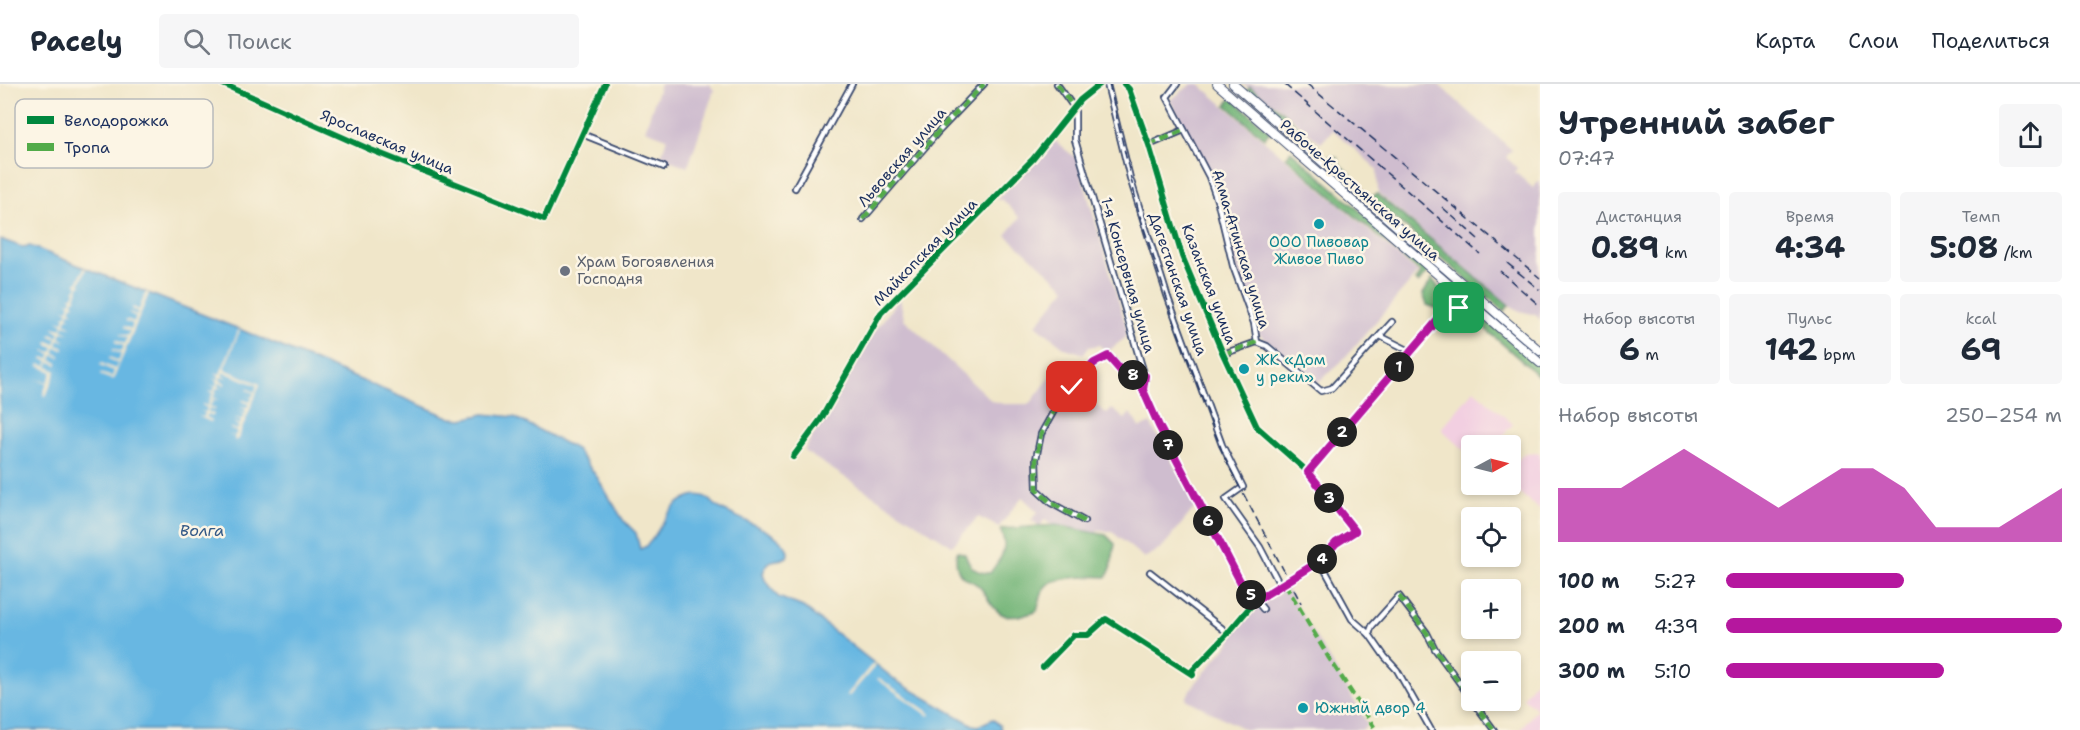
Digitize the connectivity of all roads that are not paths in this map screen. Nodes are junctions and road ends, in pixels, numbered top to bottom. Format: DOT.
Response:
graph roads {
  1 [pos="223,84"];
  2 [pos="605,84"];
  3 [pos="852,84"];
  4 [pos="984,84"];
  5 [pos="1058,84"];
  6 [pos="1100,84"];
  7 [pos="1107,84"];
  8 [pos="1124,84"];
  9 [pos="1177,84"];
  10 [pos="1217,84"];
  11 [pos="1233,84"];
  12 [pos="1075,109"];
  13 [pos="1184,130"];
  14 [pos="582,134"];
  15 [pos="1149,145"];
  16 [pos="664,166"];
  17 [pos="795,188"];
  18 [pos="863,219"];
  19 [pos="1454,283"];
  20 [pos="1474,300"];
  21 [pos="1443,314"];
  22 [pos="1392,322"];
  23 [pos="1380,336"];
  24 [pos="1257,342"];
  25 [pos="1540,351"];
  26 [pos="1412,352"];
  27 [pos="1223,354"];
  28 [pos="1540,363"];
  29 [pos="1145,376"];
  30 [pos="793,457"];
  31 [pos="1308,472"];
  32 [pos="1084,521"];
  33 [pos="1320,561"];
  34 [pos="1150,572"];
  35 [pos="1281,586"];
  36 [pos="1255,601"];
  37 [pos="1263,609"];
  38 [pos="1228,633"];
  39 [pos="1369,634"];
  40 [pos="1043,667"];
  41 [pos="1461,684"];
  42 [pos="1480,711"];
  43 [pos="1431,730"];
  44 [pos="1494,730"];
  1 -- 14 [label="street, Ярославская улица"];
  2 -- 14 [label="street"];
  3 -- 17 [label="street"];
  4 -- 18 [label="street, Львовская улица"];
  5 -- 12 [label="street"];
  6 -- 12 [label="street, Майкопская улица"];
  7 -- 35 [label="street, Дагестанская улица"];
  8 -- 15 [label="street, Казанская улица"];
  9 -- 13 [label="street, Алма-Атинская улица"];
  10 -- 19 [label="main road, Рабоче-Крестьянская улица"];
  11 -- 19 [label="main road, Рабоче-Крестьянская улица"];
  12 -- 29 [label="street, 1-я Консервная улица"];
  12 -- 30 [label="street, Майкопская улица"];
  13 -- 15 [label="street"];
  13 -- 24 [label="street, Алма-Атинская улица"];
  14 -- 16 [label="street"];
  15 -- 27 [label="street, Казанская улица"];
  19 -- 20 [label="main road, Рабоче-Крестьянская улица"];
  19 -- 21 [label="street"];
  20 -- 21 [label="street"];
  20 -- 25 [label="main road, Рабоче-Крестьянская улица"];
  20 -- 28 [label="main road, Рабоче-Крестьянская улица"];
  21 -- 26 [label="street"];
  22 -- 23 [label="street, Алма-Атинская улица"];
  23 -- 24 [label="street, Алма-Атинская улица"];
  23 -- 26 [label="street"];
  24 -- 27 [label="street"];
  26 -- 31 [label="street"];
  27 -- 31 [label="street, Казанская улица"];
  29 -- 32 [label="street"];
  29 -- 36 [label="street, 1-я Консервная улица"];
  31 -- 33 [label="street, Казанская улица"];
  33 -- 35 [label="street"];
  33 -- 39 [label="street"];
  34 -- 38 [label="street"];
  35 -- 36 [label="street"];
  36 -- 37 [label="street, 1-я Консервная улица"];
  36 -- 38 [label="street"];
  38 -- 40 [label="street"];
  39 -- 41 [label="street"];
  39 -- 43 [label="street"];
  42 -- 44 [label="street"];
}
